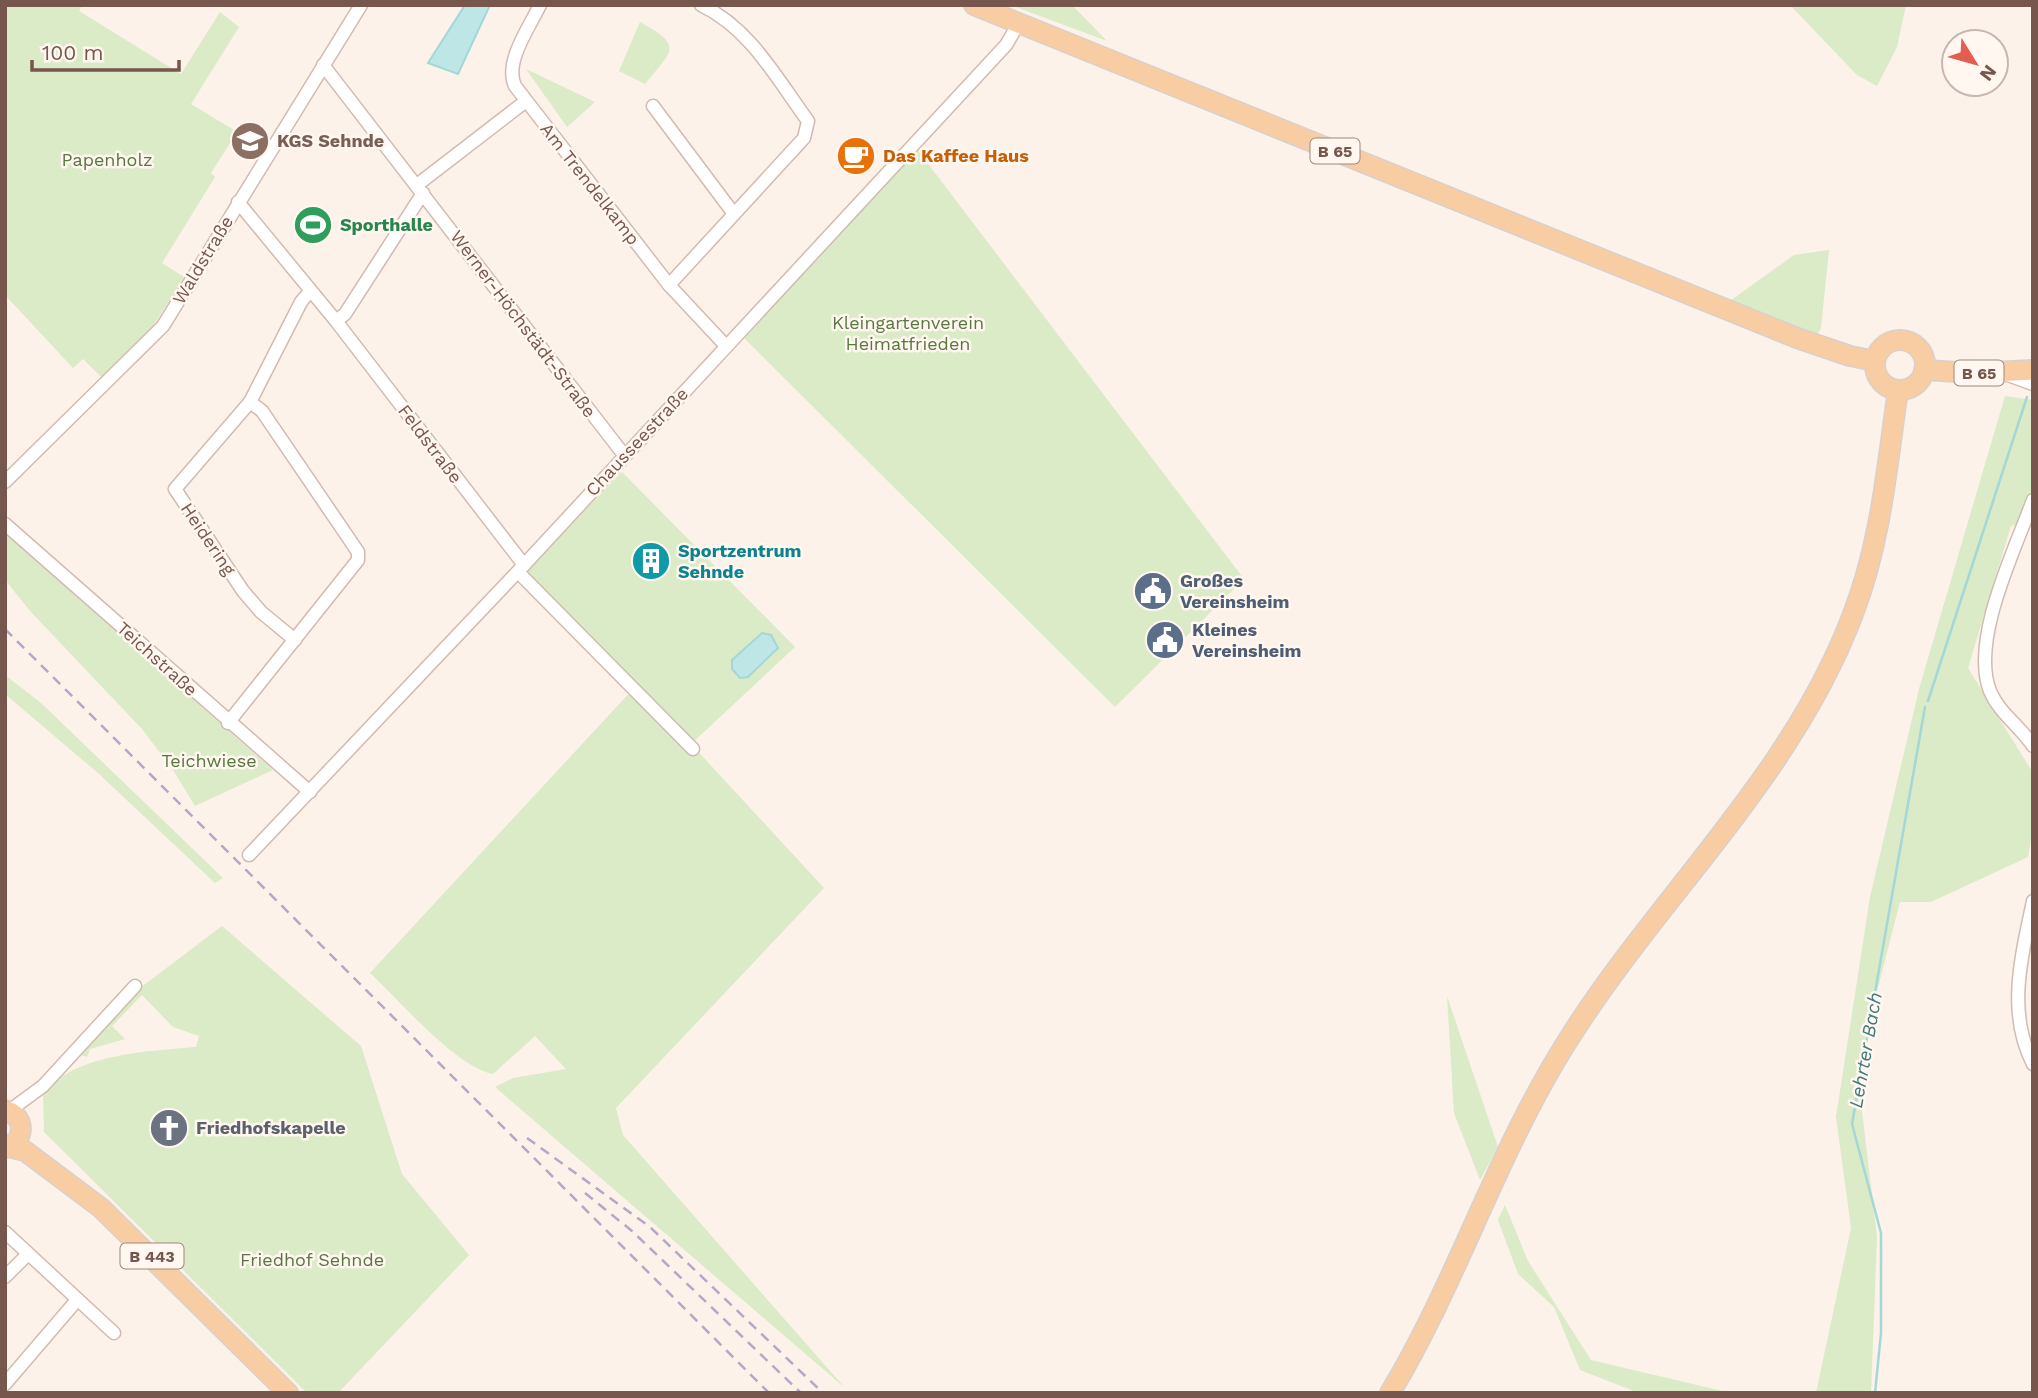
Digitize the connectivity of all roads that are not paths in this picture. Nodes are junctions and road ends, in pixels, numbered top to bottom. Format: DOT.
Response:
graph roads {
  1 [pos="361,5"];
  2 [pos="540,5"];
  3 [pos="701,5"];
  4 [pos="974,5"];
  5 [pos="1019,23"];
  6 [pos="323,65"];
  7 [pos="526,101"];
  8 [pos="653,106"];
  9 [pos="420,189"];
  10 [pos="238,202"];
  11 [pos="734,214"];
  12 [pos="669,285"];
  13 [pos="310,291"];
  14 [pos="336,321"];
  15 [pos="726,346"];
  16 [pos="1875,360"];
  17 [pos="1924,370"];
  18 [pos="2033,370"];
  19 [pos="2001,373"];
  20 [pos="2033,384"];
  21 [pos="1898,390"];
  22 [pos="250,402"];
  23 [pos="624,455"];
  24 [pos="5,482"];
  25 [pos="2033,500"];
  26 [pos="5,524"];
  27 [pos="521,568"];
  28 [pos="295,640"];
  29 [pos="228,723"];
  30 [pos="2033,746"];
  31 [pos="693,749"];
  32 [pos="310,792"];
  33 [pos="249,855"];
  34 [pos="2033,901"];
  35 [pos="135,986"];
  36 [pos="2033,1064"];
  37 [pos="12,1128"];
  38 [pos="5,1232"];
  39 [pos="28,1254"];
  40 [pos="5,1276"];
  41 [pos="77,1300"];
  42 [pos="114,1334"];
  43 [pos="5,1384"];
  44 [pos="288,1393"];
  45 [pos="1390,1393"];
  1 -- 6 [label="street, Waldstraße"];
  2 -- 7 [label="street, Am Trendelkamp"];
  3 -- 11 [label="street"];
  4 -- 5 [label="main road, B 65"];
  5 -- 15 [label="street, Chausseestraße"];
  5 -- 16 [label="main road, B 65"];
  6 -- 9 [label="street, Werner-Höchstädt-Straße"];
  6 -- 10 [label="street, Waldstraße"];
  7 -- 9 [label="street"];
  7 -- 12 [label="street, Am Trendelkamp"];
  8 -- 11 [label="street"];
  9 -- 14 [label="street"];
  9 -- 23 [label="street, Werner-Höchstädt-Straße"];
  10 -- 13 [label="street, Feldstraße"];
  10 -- 24 [label="street, Waldstraße"];
  11 -- 12 [label="street"];
  12 -- 15 [label="street, Am Trendelkamp"];
  13 -- 14 [label="street, Feldstraße"];
  13 -- 22 [label="street, Heidering"];
  14 -- 27 [label="street, Feldstraße"];
  15 -- 23 [label="street, Chausseestraße"];
  16 -- 17 [label="main road"];
  16 -- 21 [label="main road"];
  17 -- 19 [label="main road, B 65"];
  17 -- 21 [label="main road"];
  18 -- 19 [label="main road, B 65"];
  19 -- 20 [label="street"];
  21 -- 45 [label="main road"];
  22 -- 28 [label="street"];
  22 -- 28 [label="street, Heidering"];
  23 -- 27 [label="street, Chausseestraße"];
  25 -- 30 [label="street"];
  26 -- 29 [label="street, Teichstraße"];
  27 -- 31 [label="street, Feldstraße"];
  27 -- 32 [label="street, Chausseestraße"];
  28 -- 29 [label="street"];
  29 -- 32 [label="street, Teichstraße"];
  32 -- 33 [label="street, Chausseestraße"];
  34 -- 36 [label="street"];
  35 -- 37 [label="street"];
  37 -- 44 [label="main road, B 443"];
  38 -- 39 [label="street"];
  39 -- 40 [label="street"];
  39 -- 41 [label="street"];
  41 -- 42 [label="street"];
  41 -- 43 [label="street"];
}
